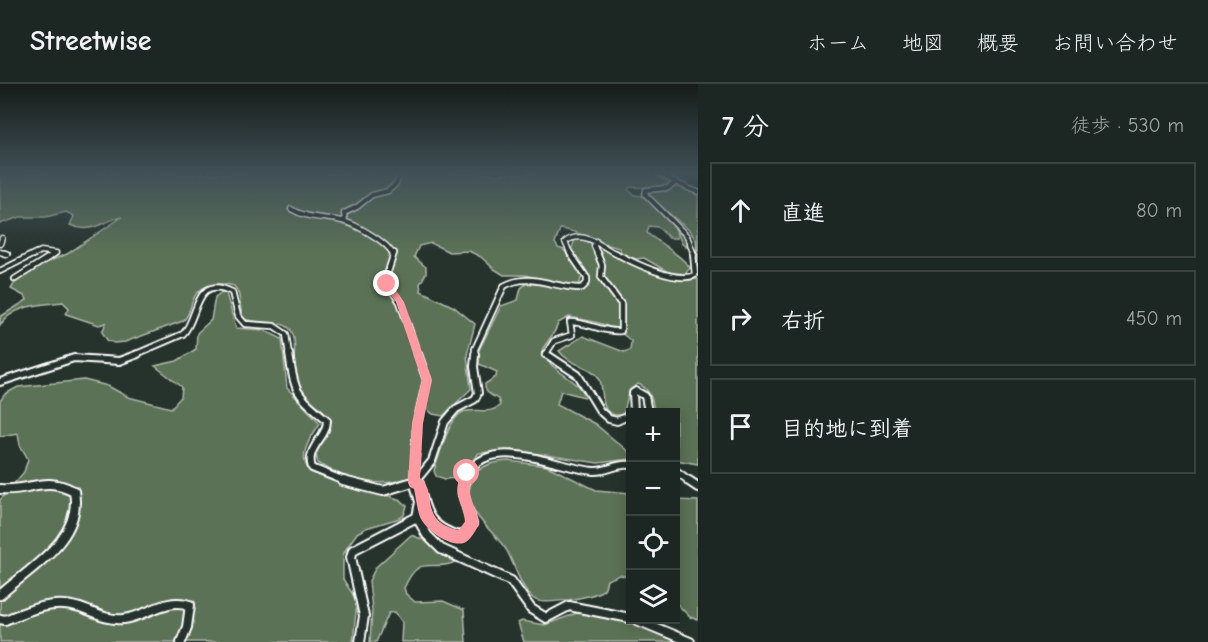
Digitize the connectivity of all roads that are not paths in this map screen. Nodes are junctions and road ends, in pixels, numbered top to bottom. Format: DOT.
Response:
graph roads {
  1 [pos="366,200"];
  2 [pos="652,200"];
  3 [pos="291,209"];
  4 [pos="345,222"];
  5 [pos="2,238"];
  6 [pos="596,241"];
  7 [pos="0,244"];
  8 [pos="0,252"];
  9 [pos="7,254"];
  10 [pos="1,269"];
  11 [pos="15,279"];
  12 [pos="0,382"];
  13 [pos="632,408"];
  14 [pos="648,408"];
  15 [pos="626,417"];
  16 [pos="626,464"];
  17 [pos="680,474"];
  18 [pos="414,483"];
  19 [pos="698,487"];
  20 [pos="0,489"];
  21 [pos="417,518"];
  22 [pos="0,595"];
  23 [pos="626,617"];
  24 [pos="0,619"];
  25 [pos="647,624"];
  26 [pos="181,642"];
  27 [pos="360,642"];
  28 [pos="690,642"];
  1 -- 4 [label="street"];
  2 -- 6 [label="street"];
  3 -- 4 [label="street"];
  4 -- 18 [label="street"];
  5 -- 7 [label="street"];
  6 -- 15 [label="street"];
  6 -- 18 [label="street"];
  8 -- 9 [label="street"];
  10 -- 11 [label="street"];
  12 -- 18 [label="street"];
  13 -- 14 [label="street"];
  16 -- 18 [label="street"];
  17 -- 19 [label="street"];
  18 -- 21 [label="street"];
  20 -- 22 [label="street"];
  21 -- 23 [label="street"];
  21 -- 27 [label="street"];
  24 -- 26 [label="street"];
  25 -- 28 [label="street"];
}
